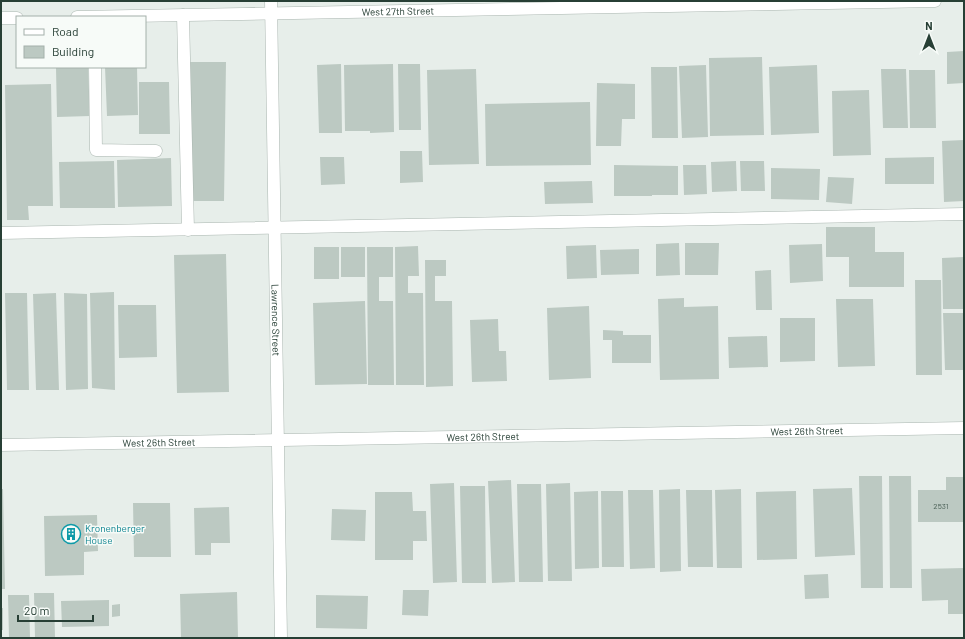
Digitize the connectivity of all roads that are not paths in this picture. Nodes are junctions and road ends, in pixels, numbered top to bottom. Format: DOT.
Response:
graph roads {
  1 [pos="270,1"];
  2 [pos="936,1"];
  3 [pos="271,13"];
  4 [pos="183,15"];
  5 [pos="139,16"];
  6 [pos="1,18"];
  7 [pos="16,18"];
  8 [pos="96,68"];
  9 [pos="156,150"];
  10 [pos="964,214"];
  11 [pos="274,228"];
  12 [pos="188,230"];
  13 [pos="1,233"];
  14 [pos="964,428"];
  15 [pos="278,440"];
  16 [pos="1,445"];
  17 [pos="280,638"];
  1 -- 3 [label="street, Lawrence Street"];
  2 -- 3 [label="street, West 27th Street"];
  3 -- 4 [label="street, West 27th Street"];
  3 -- 11 [label="street, Lawrence Street"];
  4 -- 5 [label="street, West 27th Street"];
  4 -- 12 [label="street"];
  6 -- 7 [label="street"];
  8 -- 9 [label="street"];
  10 -- 11 [label="street"];
  11 -- 12 [label="street"];
  11 -- 15 [label="street, Lawrence Street"];
  12 -- 13 [label="street"];
  14 -- 15 [label="street, West 26th Street"];
  15 -- 16 [label="street, West 26th Street"];
  15 -- 17 [label="street, Lawrence Street"];
}
